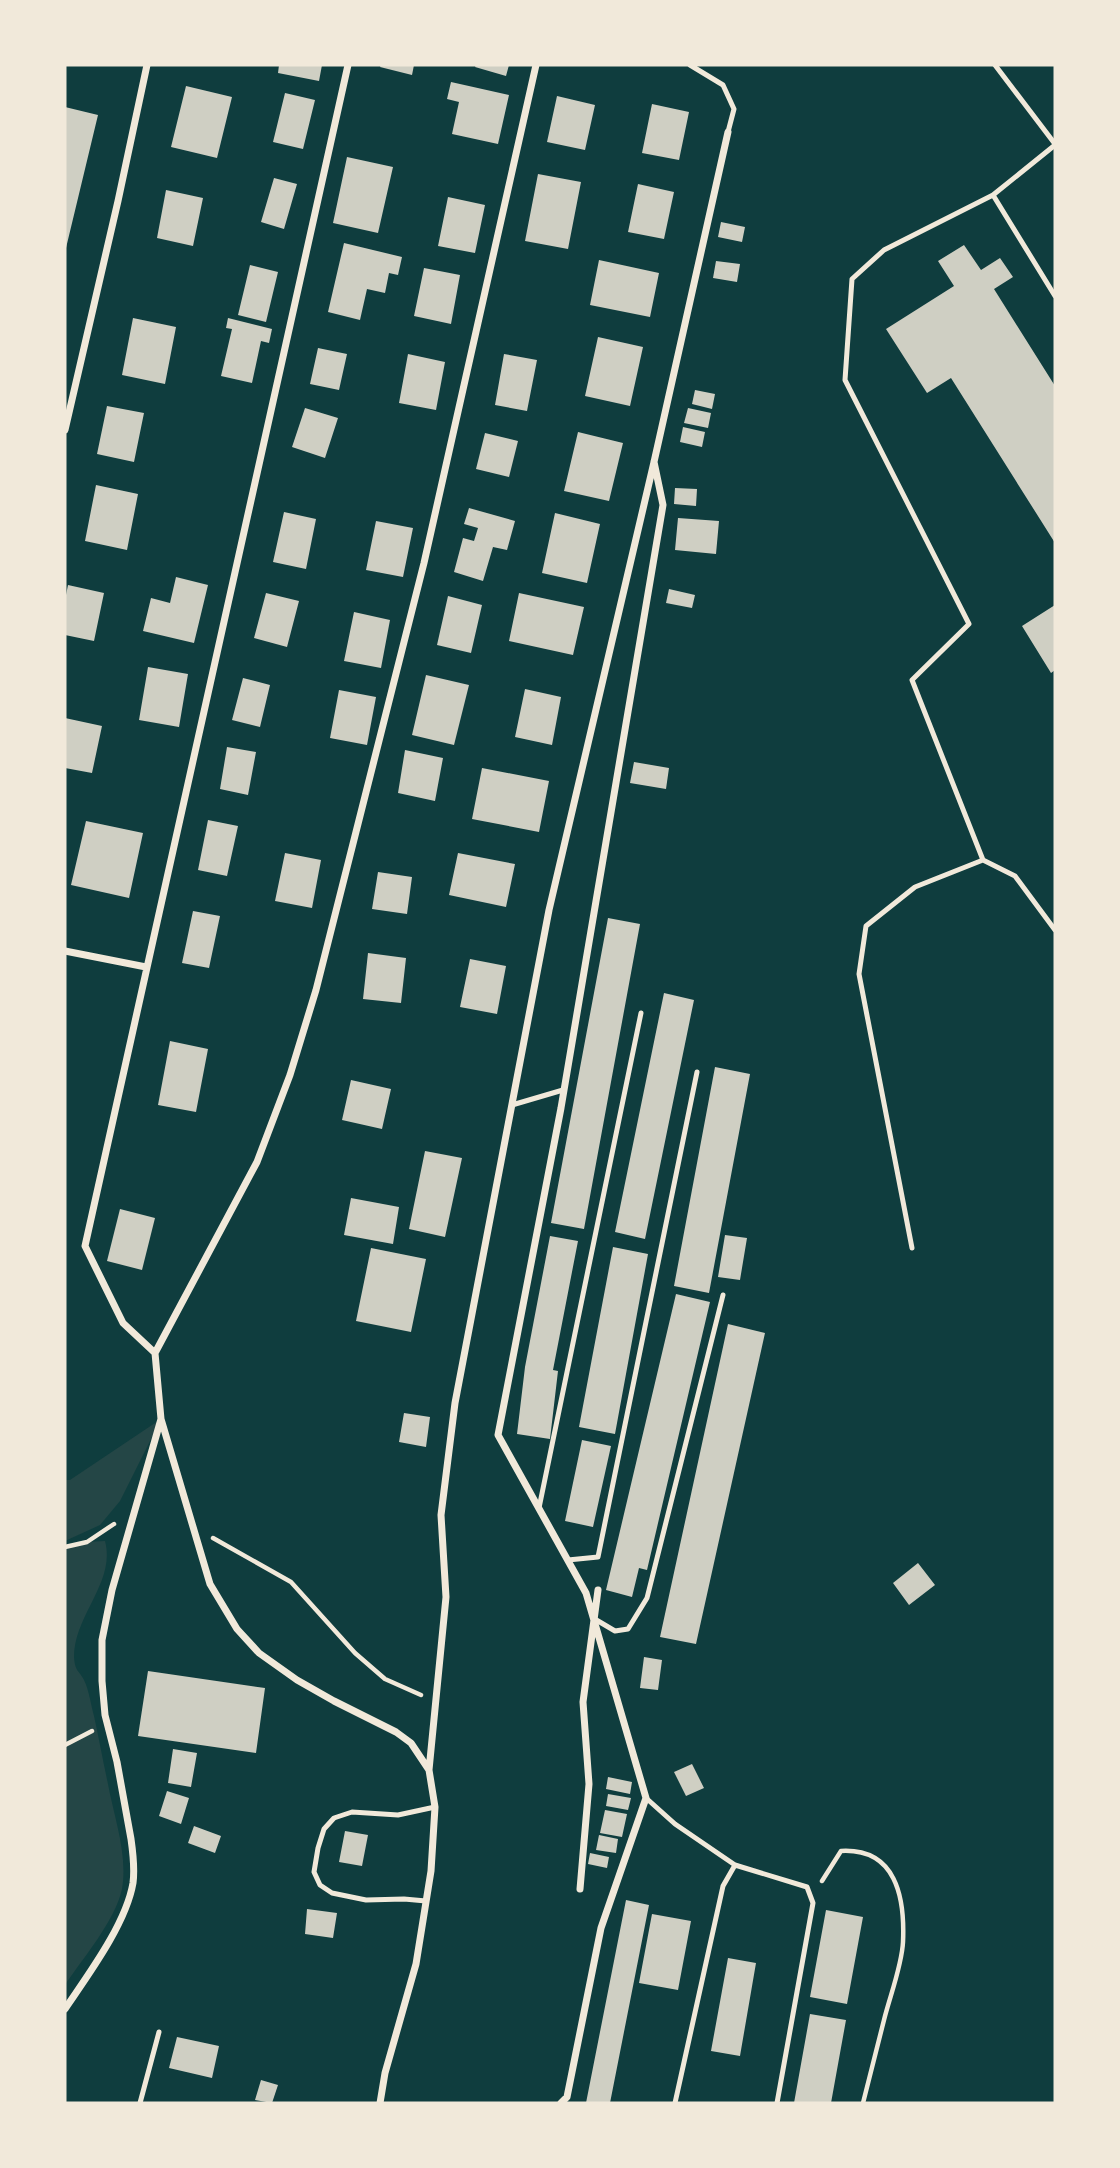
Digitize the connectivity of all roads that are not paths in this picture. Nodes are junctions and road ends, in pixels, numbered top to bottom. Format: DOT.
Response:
graph roads {
  1 [pos="147,65"];
  2 [pos="348,65"];
  3 [pos="536,65"];
  4 [pos="690,65"];
  5 [pos="995,65"];
  6 [pos="728,132"];
  7 [pos="1055,145"];
  8 [pos="993,195"];
  9 [pos="1055,296"];
  10 [pos="65,430"];
  11 [pos="654,462"];
  12 [pos="983,860"];
  13 [pos="1055,930"];
  14 [pos="65,951"];
  15 [pos="146,967"];
  16 [pos="641,1013"];
  17 [pos="697,1072"];
  18 [pos="564,1090"];
  19 [pos="512,1104"];
  20 [pos="912,1248"];
  21 [pos="723,1295"];
  22 [pos="155,1353"];
  23 [pos="161,1419"];
  24 [pos="539,1508"];
  25 [pos="568,1560"];
  26 [pos="598,1590"];
  27 [pos="593,1618"];
  28 [pos="429,1770"];
  29 [pos="646,1798"];
  30 [pos="435,1807"];
  31 [pos="735,1865"];
  32 [pos="580,1889"];
  33 [pos="426,1901"];
  34 [pos="65,2009"];
  35 [pos="159,2032"];
  36 [pos="140,2103"];
  37 [pos="380,2103"];
  38 [pos="561,2103"];
  39 [pos="675,2103"];
  40 [pos="777,2103"];
  1 -- 10 [label="street"];
  2 -- 15 [label="street"];
  3 -- 22 [label="street"];
  4 -- 6 [label="lane"];
  5 -- 7 [label="lane"];
  6 -- 11 [label="street"];
  7 -- 8 [label="lane"];
  8 -- 9 [label="lane"];
  8 -- 12 [label="lane"];
  11 -- 18 [label="street"];
  11 -- 19 [label="street"];
  12 -- 13 [label="lane"];
  12 -- 20 [label="lane"];
  14 -- 15 [label="street"];
  15 -- 22 [label="street"];
  16 -- 24 [label="lane"];
  17 -- 25 [label="lane"];
  18 -- 19 [label="lane"];
  18 -- 24 [label="street"];
  19 -- 28 [label="street"];
  21 -- 27 [label="lane"];
  22 -- 23 [label="street"];
  23 -- 28 [label="street"];
  23 -- 34 [label="street"];
  24 -- 25 [label="street"];
  25 -- 27 [label="street"];
  26 -- 32 [label="street"];
  27 -- 29 [label="street"];
  28 -- 30 [label="street"];
  29 -- 31 [label="lane"];
  29 -- 38 [label="street"];
  30 -- 33 [label="street"];
  30 -- 33 [label="lane"];
  31 -- 39 [label="lane"];
  31 -- 40 [label="lane"];
  33 -- 37 [label="street"];
  35 -- 36 [label="lane"];
}
